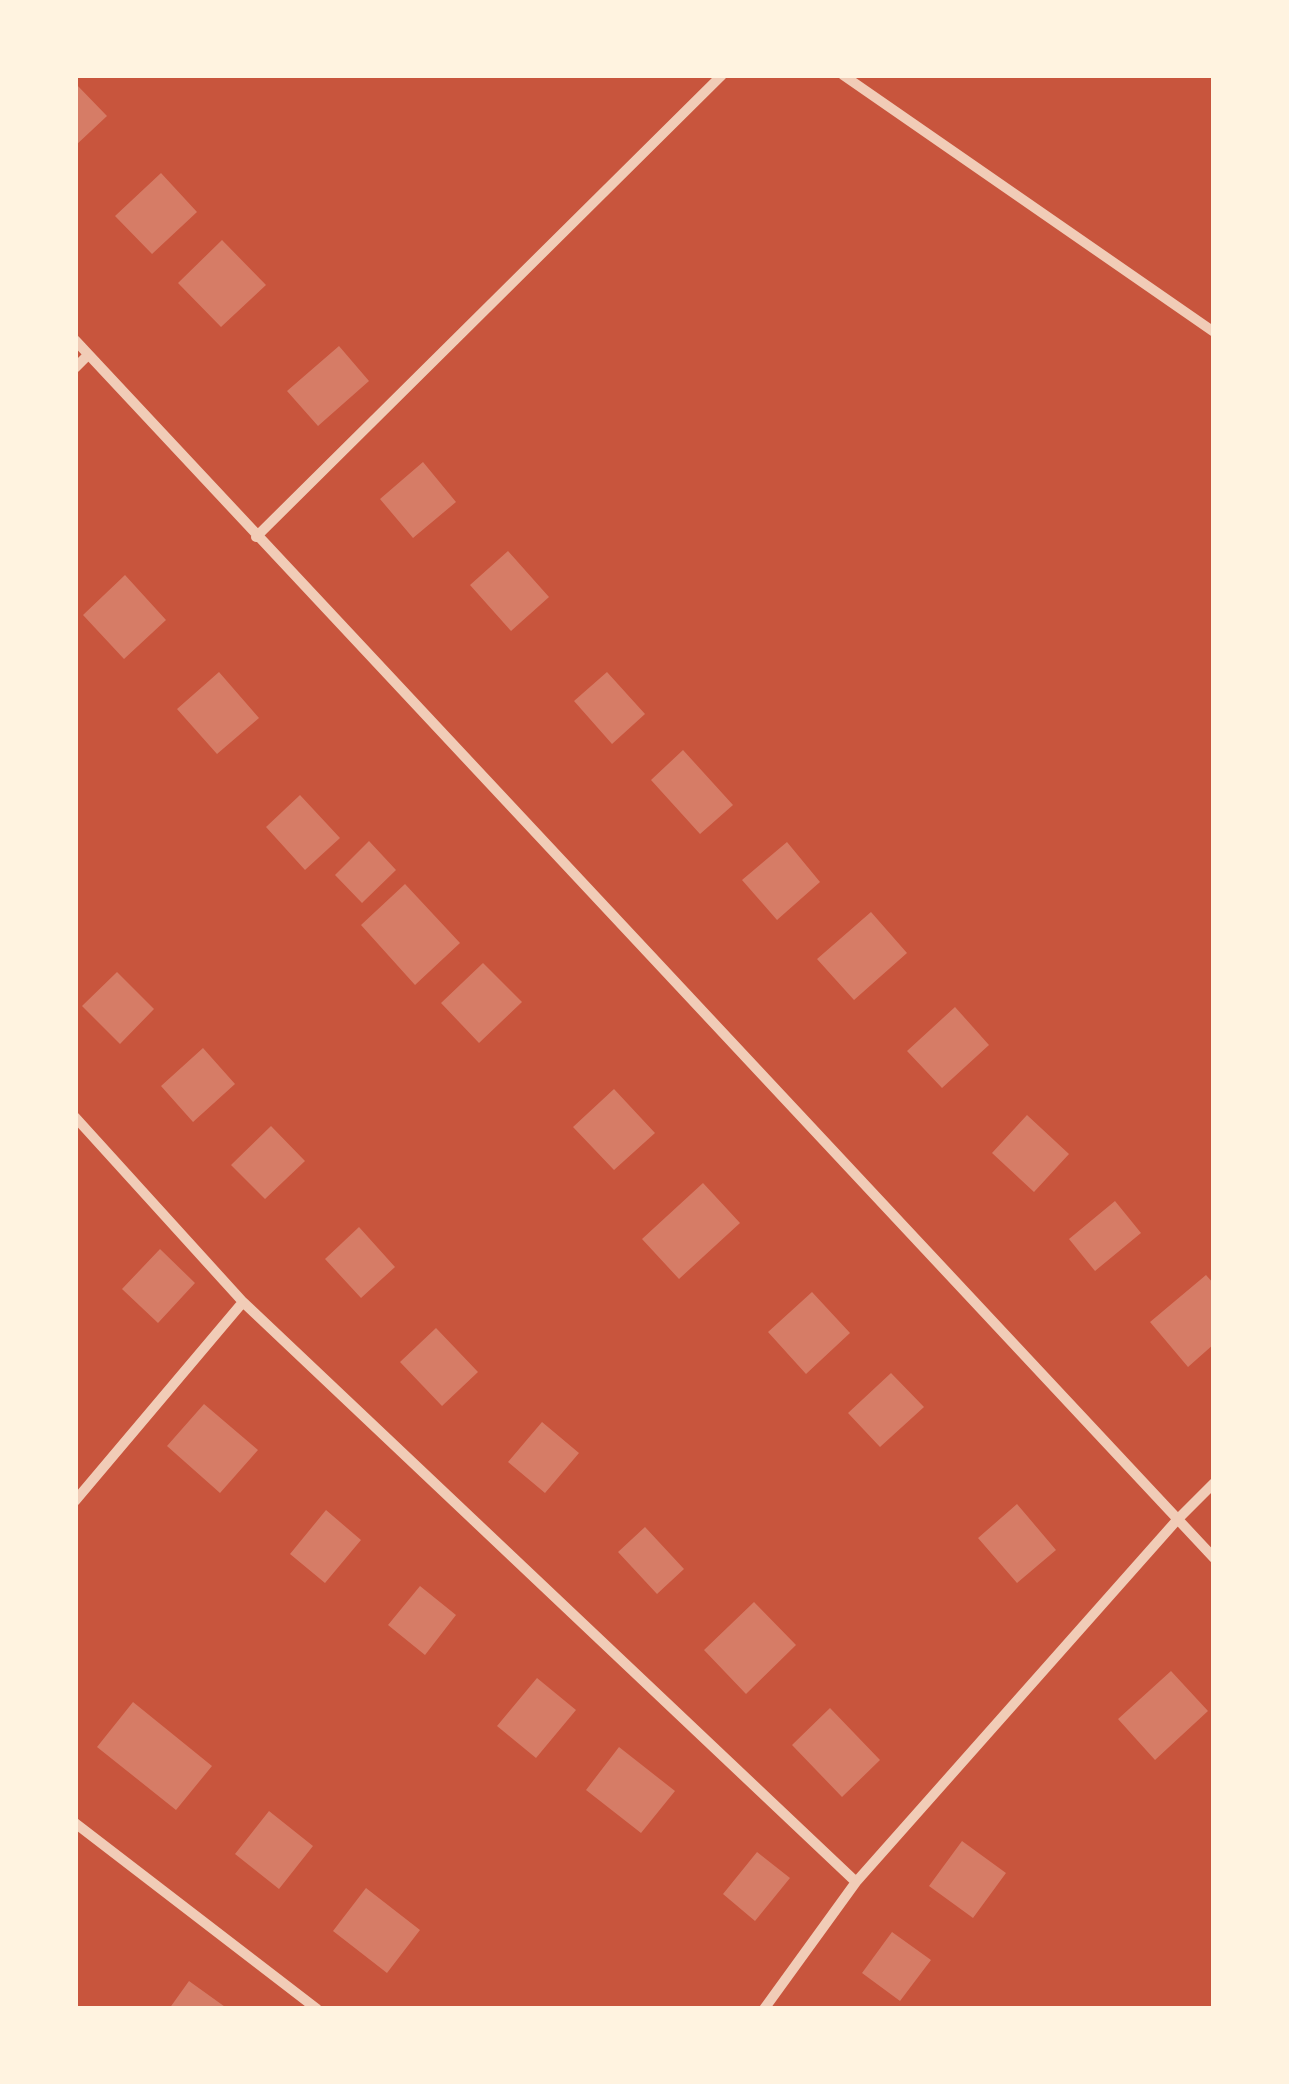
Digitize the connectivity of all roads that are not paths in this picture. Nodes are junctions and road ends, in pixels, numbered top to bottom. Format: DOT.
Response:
graph roads {
  1 [pos="722,75"];
  2 [pos="843,75"];
  3 [pos="1214,332"];
  4 [pos="75,340"];
  5 [pos="88,355"];
  6 [pos="75,368"];
  7 [pos="256,536"];
  8 [pos="75,1117"];
  9 [pos="244,1302"];
  10 [pos="1214,1483"];
  11 [pos="75,1501"];
  12 [pos="1177,1520"];
  13 [pos="1214,1558"];
  14 [pos="75,1823"];
  15 [pos="856,1882"];
  16 [pos="317,2009"];
  17 [pos="764,2009"];
  1 -- 7 [label="street"];
  2 -- 3 [label="street"];
  4 -- 5 [label="street"];
  5 -- 6 [label="street"];
  5 -- 7 [label="street"];
  7 -- 12 [label="street"];
  8 -- 9 [label="street"];
  9 -- 11 [label="street"];
  9 -- 15 [label="street"];
  10 -- 12 [label="street"];
  12 -- 13 [label="street"];
  12 -- 15 [label="street"];
  14 -- 16 [label="street"];
  15 -- 17 [label="street"];
}
